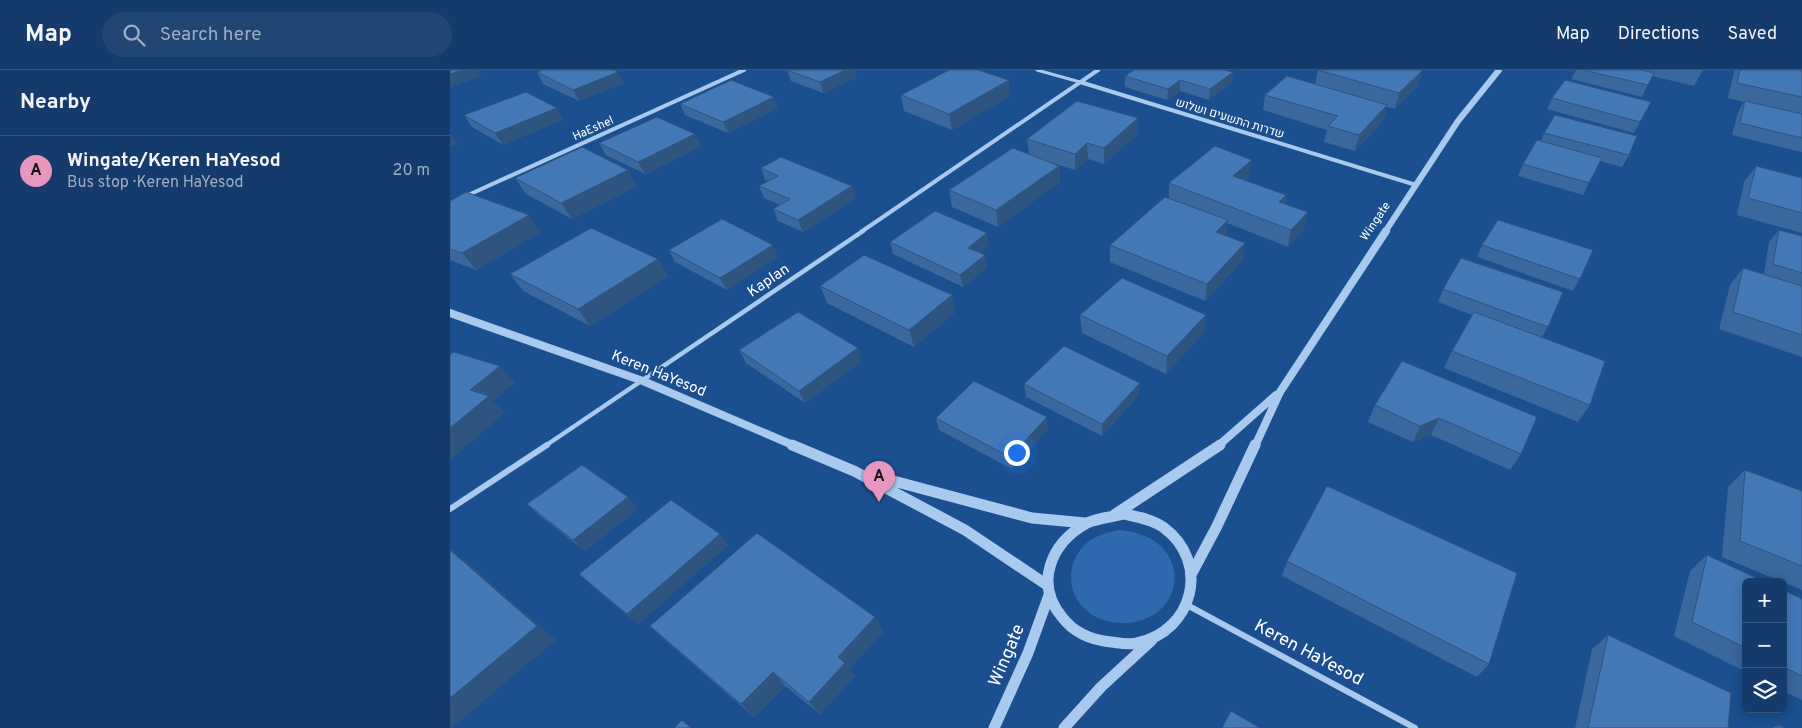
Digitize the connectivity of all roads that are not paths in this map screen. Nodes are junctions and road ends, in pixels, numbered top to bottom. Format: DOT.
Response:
graph roads {
  1 [pos="744,70"];
  2 [pos="1037,70"];
  3 [pos="1098,70"];
  4 [pos="1498,70"];
  5 [pos="1080,82"];
  6 [pos="1416,185"];
  7 [pos="459,200"];
  8 [pos="450,313"];
  9 [pos="643,381"];
  10 [pos="1280,392"];
  11 [pos="854,471"];
  12 [pos="450,509"];
  13 [pos="1113,515"];
  14 [pos="1085,523"];
  15 [pos="1192,573"];
  16 [pos="1048,590"];
  17 [pos="1187,605"];
  18 [pos="1157,636"];
  19 [pos="994,728"];
  20 [pos="1064,728"];
  21 [pos="1415,728"];
  1 -- 7 [label="street, HaEshel"];
  2 -- 5 [label="street, שדרות התשעים ושלוש"];
  3 -- 5 [label="street, Kaplan"];
  4 -- 6 [label="street, Wingate"];
  5 -- 6 [label="street, שדרות התשעים ושלוש"];
  5 -- 9 [label="street, Kaplan"];
  6 -- 10 [label="street, Wingate"];
  8 -- 9 [label="street, Keren HaYesod"];
  9 -- 11 [label="street, Keren HaYesod"];
  9 -- 12 [label="street, Kaplan"];
  10 -- 13 [label="street, Wingate"];
  10 -- 15 [label="street, Wingate"];
  11 -- 14 [label="street, Keren HaYesod"];
  11 -- 16 [label="street, Keren HaYesod"];
  13 -- 14 [label="street"];
  13 -- 15 [label="street"];
  14 -- 16 [label="street"];
  15 -- 17 [label="street"];
  16 -- 18 [label="street"];
  16 -- 19 [label="street, Wingate"];
  17 -- 18 [label="street"];
  17 -- 21 [label="street, Keren HaYesod"];
  18 -- 20 [label="street"];
}
